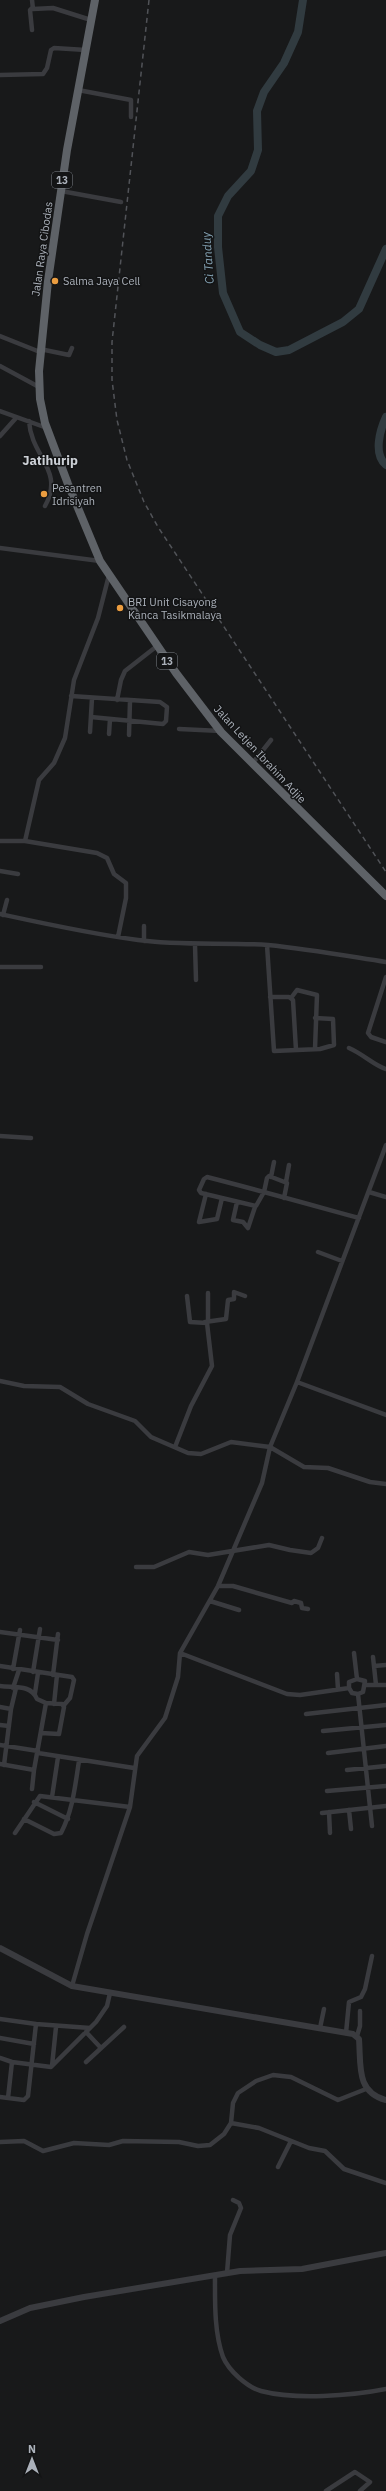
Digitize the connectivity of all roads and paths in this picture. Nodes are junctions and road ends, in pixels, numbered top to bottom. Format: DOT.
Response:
graph roads {
  1 [pos="32,0"];
  2 [pos="95,0"];
  3 [pos="32,8"];
  4 [pos="92,20"];
  5 [pos="32,30"];
  6 [pos="86,50"];
  7 [pos="0,75"];
  8 [pos="78,90"];
  9 [pos="130,117"];
  10 [pos="61,191"];
  11 [pos="121,202"];
  12 [pos="0,336"];
  13 [pos="72,348"];
  14 [pos="40,354"];
  15 [pos="0,366"];
  16 [pos="39,387"];
  17 [pos="0,411"];
  18 [pos="16,418"];
  19 [pos="29,421"];
  20 [pos="47,428"];
  21 [pos="0,436"];
  22 [pos="45,506"];
  23 [pos="0,548"];
  24 [pos="100,561"];
  25 [pos="108,575"];
  26 [pos="157,646"];
  27 [pos="71,696"];
  28 [pos="92,698"];
  29 [pos="117,700"];
  30 [pos="130,701"];
  31 [pos="91,717"];
  32 [pos="110,719"];
  33 [pos="130,721"];
  34 [pos="178,729"];
  35 [pos="221,731"];
  36 [pos="90,732"];
  37 [pos="109,734"];
  38 [pos="129,735"];
  39 [pos="271,740"];
  40 [pos="252,764"];
  41 [pos="0,841"];
  42 [pos="25,841"];
  43 [pos="0,871"];
  44 [pos="18,874"];
  45 [pos="386,896"];
  46 [pos="7,900"];
  47 [pos="2,914"];
  48 [pos="144,926"];
  49 [pos="118,937"];
  50 [pos="144,941"];
  51 [pos="195,944"];
  52 [pos="267,945"];
  53 [pos="386,962"];
  54 [pos="0,967"];
  55 [pos="41,967"];
  56 [pos="386,977"];
  57 [pos="196,980"];
  58 [pos="270,997"];
  59 [pos="292,998"];
  60 [pos="315,1018"];
  61 [pos="386,1042"];
  62 [pos="349,1048"];
  63 [pos="315,1049"];
  64 [pos="296,1050"];
  65 [pos="386,1070"];
  66 [pos="0,1136"];
  67 [pos="31,1138"];
  68 [pos="386,1145"];
  69 [pos="274,1162"];
  70 [pos="289,1166"];
  71 [pos="271,1176"];
  72 [pos="286,1182"];
  73 [pos="264,1192"];
  74 [pos="369,1192"];
  75 [pos="206,1194"];
  76 [pos="222,1198"];
  77 [pos="284,1198"];
  78 [pos="386,1198"];
  79 [pos="237,1202"];
  80 [pos="255,1206"];
  81 [pos="359,1218"];
  82 [pos="318,1252"];
  83 [pos="342,1261"];
  84 [pos="208,1293"];
  85 [pos="187,1296"];
  86 [pos="245,1296"];
  87 [pos="207,1321"];
  88 [pos="0,1381"];
  89 [pos="298,1382"];
  90 [pos="386,1415"];
  91 [pos="174,1447"];
  92 [pos="270,1447"];
  93 [pos="386,1484"];
  94 [pos="322,1538"];
  95 [pos="233,1550"];
  96 [pos="136,1567"];
  97 [pos="218,1586"];
  98 [pos="210,1601"];
  99 [pos="308,1608"];
  100 [pos="239,1610"];
  101 [pos="40,1629"];
  102 [pos="0,1632"];
  103 [pos="19,1632"];
  104 [pos="58,1634"];
  105 [pos="38,1638"];
  106 [pos="58,1640"];
  107 [pos="180,1653"];
  108 [pos="354,1653"];
  109 [pos="373,1657"];
  110 [pos="386,1665"];
  111 [pos="0,1666"];
  112 [pos="374,1666"];
  113 [pos="13,1668"];
  114 [pos="19,1670"];
  115 [pos="36,1672"];
  116 [pos="337,1674"];
  117 [pos="55,1675"];
  118 [pos="357,1679"];
  119 [pos="366,1685"];
  120 [pos="376,1685"];
  121 [pos="386,1685"];
  122 [pos="0,1686"];
  123 [pos="14,1688"];
  124 [pos="349,1688"];
  125 [pos="338,1689"];
  126 [pos="35,1693"];
  127 [pos="358,1694"];
  128 [pos="46,1703"];
  129 [pos="54,1704"];
  130 [pos="64,1705"];
  131 [pos="386,1705"];
  132 [pos="0,1707"];
  133 [pos="359,1708"];
  134 [pos="11,1709"];
  135 [pos="306,1714"];
  136 [pos="0,1725"];
  137 [pos="386,1725"];
  138 [pos="9,1726"];
  139 [pos="361,1728"];
  140 [pos="323,1731"];
  141 [pos="41,1733"];
  142 [pos="0,1745"];
  143 [pos="6,1746"];
  144 [pos="386,1746"];
  145 [pos="364,1748"];
  146 [pos="38,1752"];
  147 [pos="328,1753"];
  148 [pos="58,1757"];
  149 [pos="79,1761"];
  150 [pos="2,1764"];
  151 [pos="386,1766"];
  152 [pos="134,1768"];
  153 [pos="366,1768"];
  154 [pos="34,1770"];
  155 [pos="347,1770"];
  156 [pos="386,1786"];
  157 [pos="368,1788"];
  158 [pos="32,1789"];
  159 [pos="327,1792"];
  160 [pos="52,1797"];
  161 [pos="73,1800"];
  162 [pos="34,1802"];
  163 [pos="386,1806"];
  164 [pos="130,1807"];
  165 [pos="370,1807"];
  166 [pos="349,1810"];
  167 [pos="329,1812"];
  168 [pos="322,1813"];
  169 [pos="24,1819"];
  170 [pos="68,1819"];
  171 [pos="372,1826"];
  172 [pos="351,1829"];
  173 [pos="330,1832"];
  174 [pos="15,1833"];
  175 [pos="0,1948"];
  176 [pos="372,1956"];
  177 [pos="72,1986"];
  178 [pos="110,1993"];
  179 [pos="324,2009"];
  180 [pos="360,2011"];
  181 [pos="0,2019"];
  182 [pos="36,2024"];
  183 [pos="56,2027"];
  184 [pos="124,2027"];
  185 [pos="90,2028"];
  186 [pos="320,2028"];
  187 [pos="86,2032"];
  188 [pos="346,2033"];
  189 [pos="357,2036"];
  190 [pos="0,2038"];
  191 [pos="34,2044"];
  192 [pos="102,2048"];
  193 [pos="54,2053"];
  194 [pos="62,2057"];
  195 [pos="0,2058"];
  196 [pos="12,2062"];
  197 [pos="86,2062"];
  198 [pos="32,2065"];
  199 [pos="52,2066"];
  200 [pos="366,2089"];
  201 [pos="0,2097"];
  202 [pos="8,2098"];
  203 [pos="386,2100"];
  204 [pos="231,2123"];
  205 [pos="291,2141"];
  206 [pos="0,2142"];
  207 [pos="278,2167"];
  208 [pos="386,2183"];
  209 [pos="233,2200"];
  210 [pos="386,2253"];
  211 [pos="227,2273"];
  212 [pos="215,2275"];
  213 [pos="0,2321"];
  214 [pos="386,2389"];
  215 [pos="364,2490"];
  216 [pos="326,2491"];
  1 -- 3 [label="street"];
  2 -- 4 [label="highway, Jalan Raya Cibodas / 13"];
  3 -- 4 [label="street"];
  3 -- 5 [label="street"];
  4 -- 6 [label="highway, Jalan Raya Cibodas / 13"];
  6 -- 7 [label="street"];
  6 -- 8 [label="highway, Jalan Raya Cibodas / 13"];
  8 -- 9 [label="street"];
  8 -- 10 [label="highway, Jalan Raya Cibodas / 13"];
  10 -- 11 [label="street"];
  10 -- 14 [label="highway, Jalan Raya Cibodas / 13"];
  12 -- 14 [label="street"];
  13 -- 14 [label="street"];
  14 -- 16 [label="highway, Jalan Letjen Ibrahim Adjie / 13"];
  15 -- 16 [label="street"];
  16 -- 20 [label="highway, Jalan Letjen Ibrahim Adjie / 13"];
  17 -- 18 [label="street"];
  18 -- 19 [label="street"];
  18 -- 21 [label="street"];
  19 -- 20 [label="street"];
  19 -- 22 [label="street"];
  20 -- 24 [label="highway, Jalan Letjen Ibrahim Adjie / 13"];
  23 -- 24 [label="street"];
  24 -- 25 [label="highway, Jalan Letjen Ibrahim Adjie / 13"];
  25 -- 26 [label="highway, Jalan Letjen Ibrahim Adjie / 13"];
  25 -- 27 [label="street"];
  26 -- 29 [label="street"];
  26 -- 35 [label="highway, Jalan Letjen Ibrahim Adjie / 13"];
  27 -- 28 [label="street"];
  27 -- 42 [label="street"];
  28 -- 29 [label="street"];
  28 -- 31 [label="street"];
  29 -- 30 [label="street"];
  30 -- 33 [label="street"];
  30 -- 33 [label="street"];
  31 -- 32 [label="street"];
  31 -- 36 [label="street"];
  32 -- 33 [label="street"];
  32 -- 37 [label="street"];
  33 -- 38 [label="street"];
  34 -- 35 [label="street"];
  35 -- 40 [label="highway, Jalan Letjen Ibrahim Adjie / 13"];
  39 -- 40 [label="street"];
  40 -- 45 [label="highway, Jalan Letjen Ibrahim Adjie / 13"];
  41 -- 42 [label="street"];
  42 -- 49 [label="street"];
  43 -- 44 [label="street"];
  46 -- 47 [label="street"];
  47 -- 49 [label="street"];
  48 -- 50 [label="street"];
  49 -- 50 [label="street"];
  50 -- 51 [label="street"];
  51 -- 52 [label="street"];
  51 -- 57 [label="street"];
  52 -- 53 [label="street"];
  52 -- 58 [label="street"];
  54 -- 55 [label="street"];
  56 -- 61 [label="street"];
  58 -- 59 [label="street"];
  58 -- 64 [label="street"];
  59 -- 60 [label="street"];
  59 -- 64 [label="street"];
  60 -- 63 [label="street"];
  60 -- 63 [label="street"];
  62 -- 65 [label="street"];
  63 -- 64 [label="street"];
  66 -- 67 [label="street"];
  68 -- 74 [label="street"];
  69 -- 71 [label="street"];
  70 -- 72 [label="street"];
  71 -- 72 [label="street"];
  71 -- 73 [label="street"];
  72 -- 77 [label="street"];
  73 -- 75 [label="street"];
  73 -- 77 [label="street"];
  73 -- 80 [label="street"];
  74 -- 78 [label="street"];
  74 -- 81 [label="street"];
  75 -- 76 [label="street"];
  75 -- 76 [label="street"];
  76 -- 79 [label="street"];
  77 -- 81 [label="street"];
  79 -- 80 [label="street"];
  79 -- 80 [label="street"];
  81 -- 83 [label="street"];
  82 -- 83 [label="street"];
  83 -- 89 [label="street"];
  84 -- 87 [label="street"];
  85 -- 87 [label="street"];
  86 -- 87 [label="street"];
  87 -- 91 [label="street"];
  88 -- 91 [label="street"];
  89 -- 90 [label="street"];
  89 -- 92 [label="street"];
  91 -- 92 [label="street"];
  92 -- 93 [label="street"];
  92 -- 95 [label="street"];
  94 -- 95 [label="street"];
  95 -- 96 [label="street"];
  95 -- 97 [label="street"];
  97 -- 98 [label="street"];
  97 -- 99 [label="street"];
  98 -- 100 [label="street"];
  98 -- 107 [label="street"];
  101 -- 105 [label="street"];
  102 -- 103 [label="street"];
  103 -- 105 [label="street"];
  103 -- 113 [label="street"];
  104 -- 106 [label="street"];
  105 -- 106 [label="street"];
  105 -- 115 [label="street"];
  106 -- 117 [label="street"];
  107 -- 125 [label="street"];
  107 -- 152 [label="street"];
  108 -- 118 [label="street"];
  109 -- 112 [label="street"];
  110 -- 112 [label="street"];
  111 -- 113 [label="street"];
  112 -- 120 [label="street"];
  113 -- 114 [label="street"];
  114 -- 115 [label="street"];
  114 -- 123 [label="street"];
  115 -- 117 [label="street"];
  115 -- 126 [label="street"];
  116 -- 125 [label="street"];
  117 -- 129 [label="street"];
  117 -- 130 [label="street"];
  118 -- 119 [label="street"];
  118 -- 124 [label="street"];
  119 -- 120 [label="street"];
  119 -- 127 [label="street"];
  120 -- 121 [label="street"];
  122 -- 123 [label="street"];
  123 -- 126 [label="street"];
  123 -- 134 [label="street"];
  124 -- 125 [label="street"];
  124 -- 127 [label="street"];
  126 -- 128 [label="street"];
  127 -- 133 [label="street"];
  128 -- 129 [label="street"];
  128 -- 141 [label="street"];
  129 -- 130 [label="street"];
  130 -- 141 [label="street"];
  131 -- 133 [label="street"];
  132 -- 134 [label="street"];
  133 -- 135 [label="street"];
  133 -- 139 [label="street"];
  134 -- 138 [label="street"];
  136 -- 138 [label="street"];
  137 -- 139 [label="street"];
  138 -- 143 [label="street"];
  139 -- 140 [label="street"];
  139 -- 145 [label="street"];
  141 -- 146 [label="street"];
  142 -- 143 [label="street"];
  143 -- 146 [label="street"];
  143 -- 150 [label="street"];
  144 -- 145 [label="street"];
  145 -- 147 [label="street"];
  145 -- 153 [label="street"];
  146 -- 148 [label="street"];
  146 -- 154 [label="street"];
  148 -- 149 [label="street"];
  148 -- 160 [label="street"];
  149 -- 152 [label="street"];
  149 -- 161 [label="street"];
  150 -- 154 [label="street"];
  151 -- 153 [label="street"];
  152 -- 164 [label="street"];
  153 -- 155 [label="street"];
  153 -- 157 [label="street"];
  154 -- 158 [label="street"];
  156 -- 157 [label="street"];
  157 -- 159 [label="street"];
  157 -- 165 [label="street"];
  160 -- 161 [label="street"];
  160 -- 162 [label="street"];
  161 -- 164 [label="street"];
  161 -- 170 [label="street"];
  162 -- 169 [label="street"];
  162 -- 170 [label="street"];
  163 -- 165 [label="street"];
  164 -- 177 [label="street"];
  165 -- 166 [label="street"];
  165 -- 171 [label="street"];
  166 -- 167 [label="street"];
  166 -- 172 [label="street"];
  167 -- 168 [label="street"];
  167 -- 173 [label="street"];
  169 -- 170 [label="street"];
  169 -- 174 [label="street"];
  175 -- 177 [label="street"];
  176 -- 188 [label="street"];
  177 -- 178 [label="street"];
  178 -- 185 [label="street"];
  178 -- 186 [label="street"];
  179 -- 186 [label="street"];
  180 -- 189 [label="street"];
  181 -- 182 [label="street"];
  182 -- 183 [label="street"];
  182 -- 191 [label="street"];
  183 -- 185 [label="street"];
  183 -- 193 [label="street"];
  184 -- 192 [label="street"];
  185 -- 187 [label="street"];
  186 -- 188 [label="street"];
  187 -- 192 [label="street"];
  187 -- 194 [label="street"];
  188 -- 189 [label="street"];
  189 -- 200 [label="street"];
  190 -- 191 [label="street"];
  191 -- 198 [label="street"];
  192 -- 197 [label="street"];
  193 -- 194 [label="street"];
  193 -- 199 [label="street"];
  194 -- 199 [label="street"];
  195 -- 196 [label="street"];
  196 -- 198 [label="street"];
  196 -- 202 [label="street"];
  198 -- 199 [label="street"];
  198 -- 202 [label="street"];
  200 -- 203 [label="street"];
  200 -- 204 [label="street"];
  201 -- 202 [label="street"];
  204 -- 205 [label="street"];
  204 -- 206 [label="street"];
  205 -- 207 [label="street"];
  205 -- 208 [label="street"];
  209 -- 211 [label="street"];
  210 -- 211 [label="street"];
  211 -- 212 [label="street"];
  212 -- 213 [label="street"];
  212 -- 214 [label="street"];
  215 -- 216 [label="street"];
}
